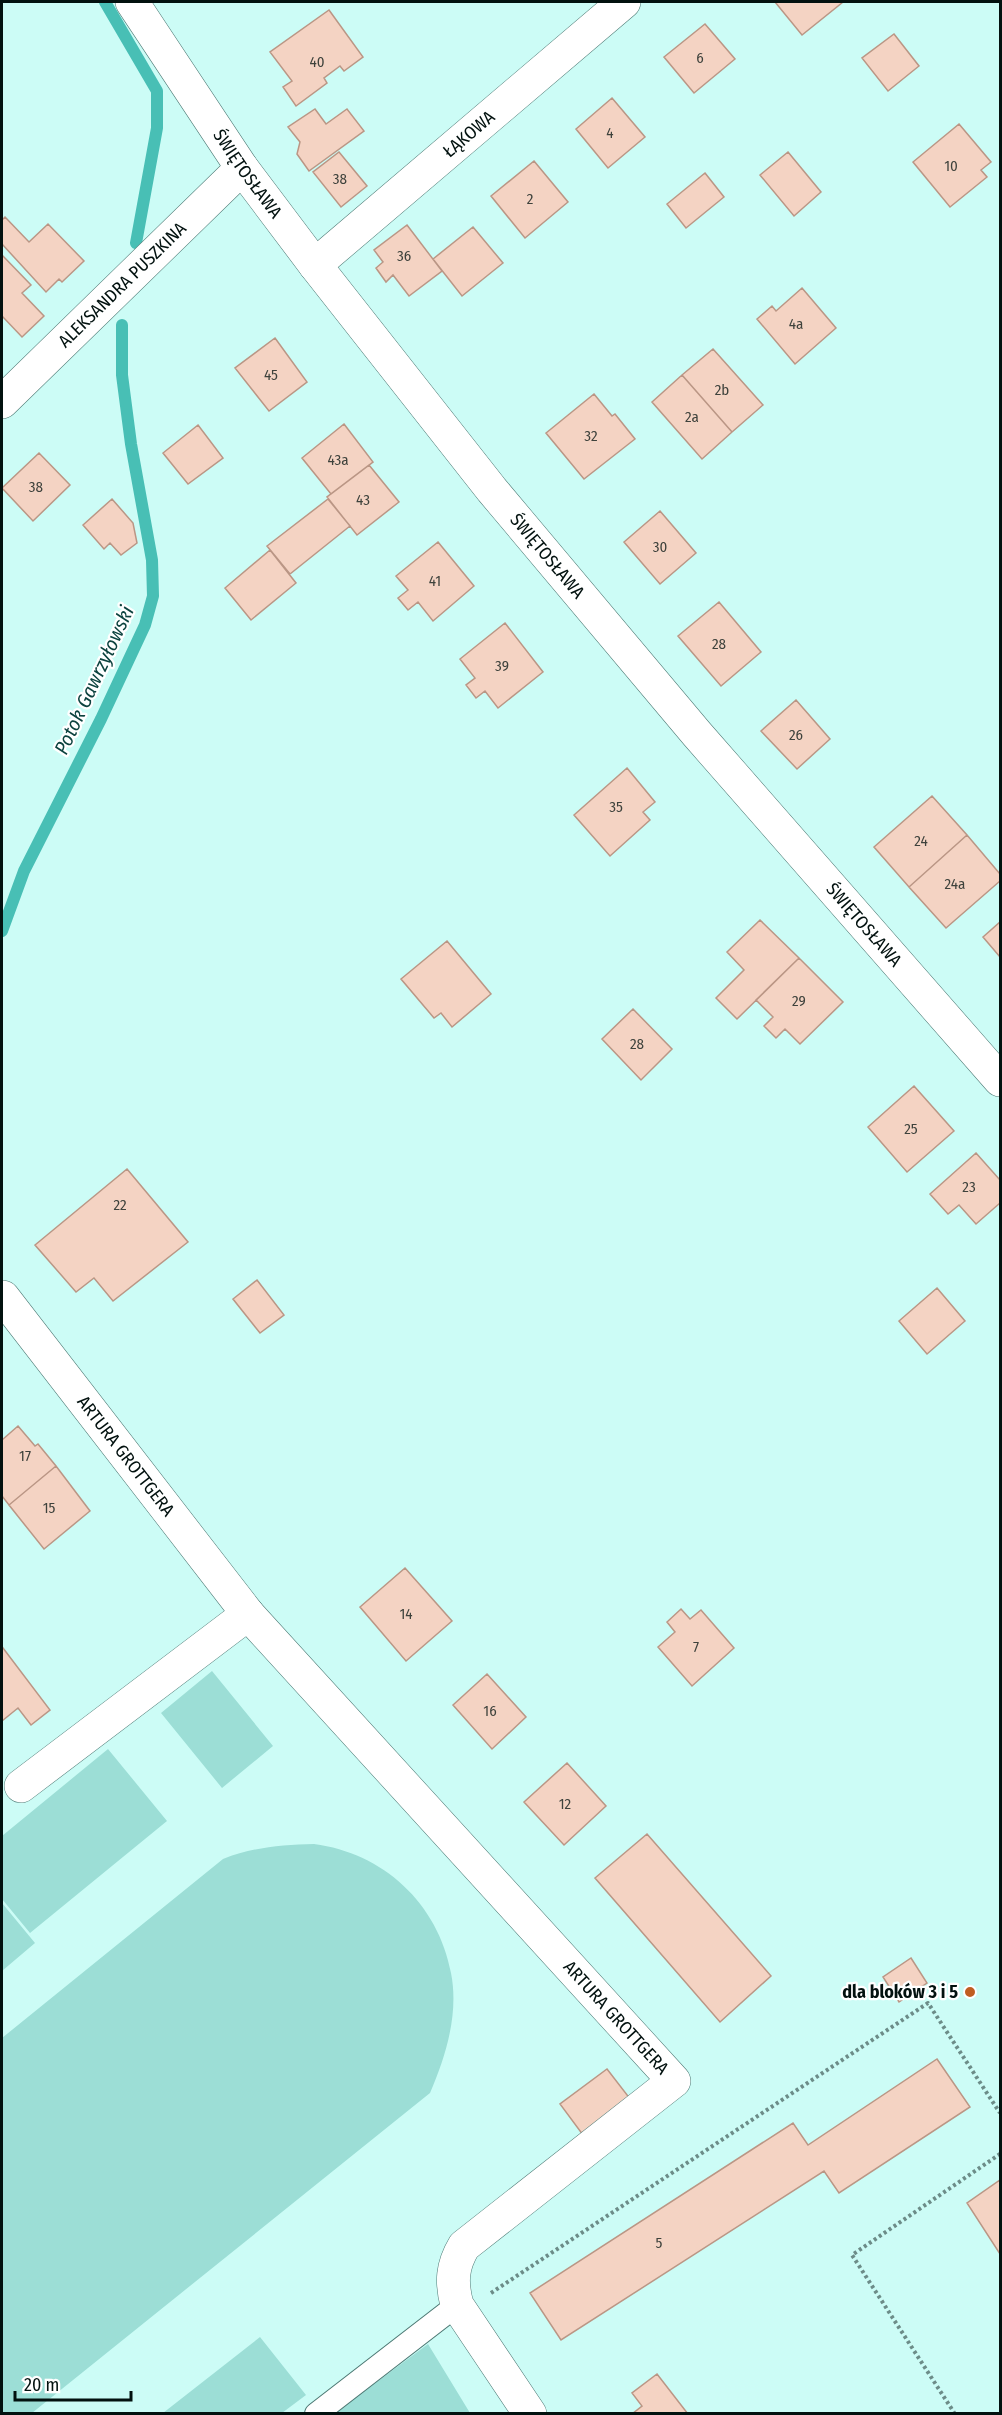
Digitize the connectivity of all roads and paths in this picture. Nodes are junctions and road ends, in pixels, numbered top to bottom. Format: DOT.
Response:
graph roads {
  1 [pos="132,2"];
  2 [pos="624,2"];
  3 [pos="242,168"];
  4 [pos="315,265"];
  5 [pos="2,402"];
  6 [pos="1000,1080"];
  7 [pos="3,1298"];
  8 [pos="248,1614"];
  9 [pos="21,1786"];
  10 [pos="1000,2113"];
  11 [pos="1000,2154"];
  12 [pos="489,2295"];
  13 [pos="458,2305"];
  14 [pos="316,2414"];
  15 [pos="530,2414"];
  16 [pos="955,2414"];
  1 -- 3 [label="street, ŚWIĘTOSŁAWA"];
  2 -- 4 [label="street, ŁĄKOWA"];
  3 -- 4 [label="street, ŚWIĘTOSŁAWA"];
  3 -- 5 [label="street, ALEKSANDRA PUSZKINA"];
  4 -- 6 [label="street, ŚWIĘTOSŁAWA"];
  7 -- 8 [label="street, ARTURA GROTTGERA"];
  8 -- 9 [label="street"];
  8 -- 13 [label="street, ARTURA GROTTGERA"];
  10 -- 12 [label="path"];
  11 -- 16 [label="path"];
  13 -- 14 [label="lane"];
  13 -- 15 [label="street, ARTURA GROTTGERA"];
}
